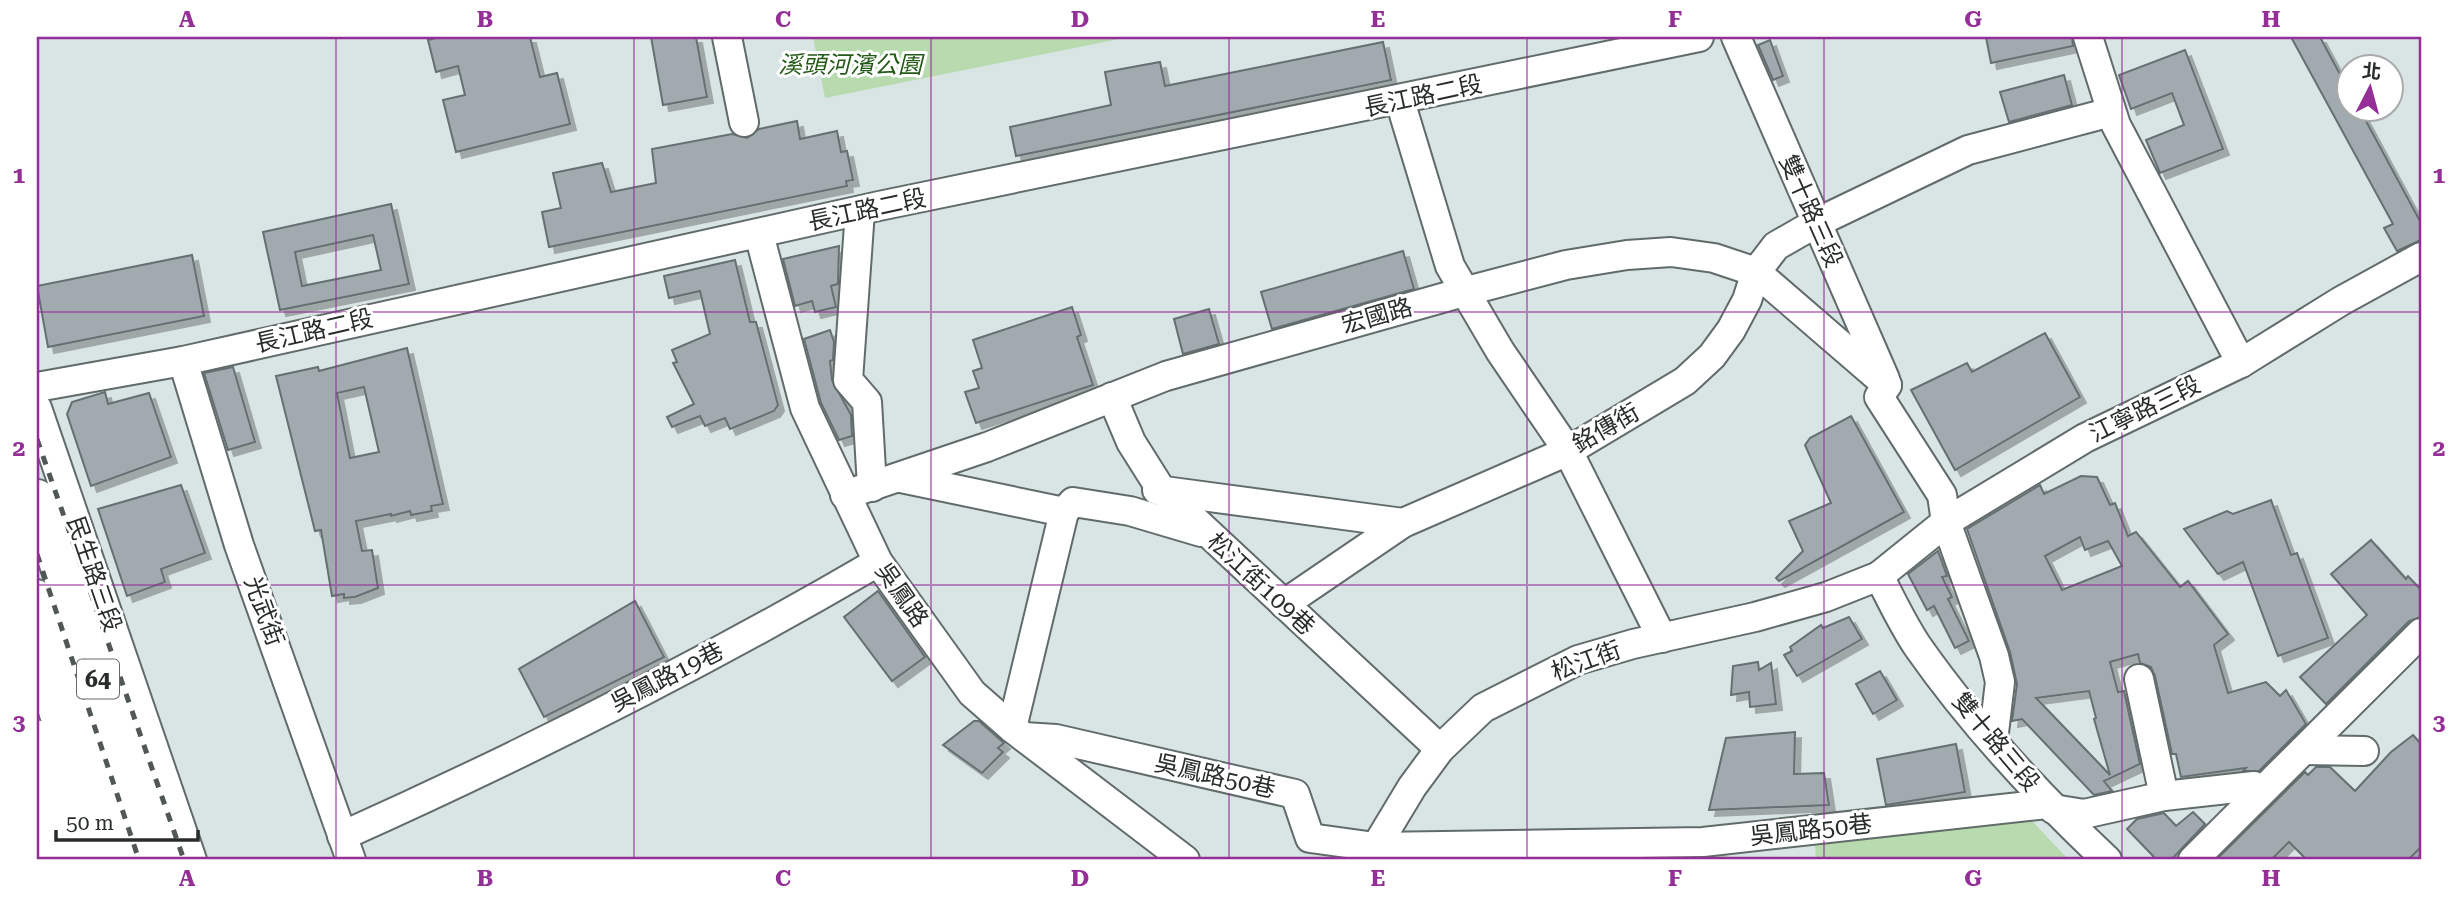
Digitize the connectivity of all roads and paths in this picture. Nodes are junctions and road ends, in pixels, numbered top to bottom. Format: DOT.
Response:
graph roads {
  1 [pos="727,37"];
  2 [pos="1699,37"];
  3 [pos="1736,37"];
  4 [pos="2088,37"];
  5 [pos="1400,101"];
  6 [pos="2111,113"];
  7 [pos="744,122"];
  8 [pos="860,211"];
  9 [pos="1816,223"];
  10 [pos="759,234"];
  11 [pos="2421,257"];
  12 [pos="1756,272"];
  13 [pos="1467,291"];
  14 [pos="183,361"];
  15 [pos="2241,363"];
  16 [pos="1887,385"];
  17 [pos="37,387"];
  18 [pos="1112,397"];
  19 [pos="37,408"];
  20 [pos="1568,451"];
  21 [pos="37,467"];
  22 [pos="898,477"];
  23 [pos="872,486"];
  24 [pos="1160,488"];
  25 [pos="845,495"];
  26 [pos="37,499"];
  27 [pos="1130,511"];
  28 [pos="1064,512"];
  29 [pos="1946,522"];
  30 [pos="1403,523"];
  31 [pos="1207,534"];
  32 [pos="878,562"];
  33 [pos="1879,576"];
  34 [pos="37,594"];
  35 [pos="1284,604"];
  36 [pos="2421,634"];
  37 [pos="1662,638"];
  38 [pos="37,653"];
  39 [pos="2139,679"];
  40 [pos="1018,733"];
  41 [pos="37,738"];
  42 [pos="1993,741"];
  43 [pos="1440,749"];
  44 [pos="2304,750"];
  45 [pos="2364,751"];
  46 [pos="2262,790"];
  47 [pos="2164,796"];
  48 [pos="37,797"];
  49 [pos="2050,806"];
  50 [pos="346,848"];
  51 [pos="1372,854"];
  52 [pos="58,860"];
  53 [pos="79,860"];
  54 [pos="107,860"];
  55 [pos="127,860"];
  56 [pos="160,860"];
  57 [pos="173,860"];
  58 [pos="192,860"];
  59 [pos="1185,860"];
  60 [pos="2107,860"];
  61 [pos="2193,860"];
  1 -- 7 [label="street"];
  2 -- 5 [label="street, 長江路二段"];
  3 -- 9 [label="street, 雙十路三段"];
  4 -- 6 [label="street"];
  5 -- 8 [label="street, 長江路二段"];
  5 -- 13 [label="street"];
  6 -- 9 [label="street, 銘傳街"];
  6 -- 15 [label="street"];
  8 -- 10 [label="street, 長江路二段"];
  8 -- 23 [label="street"];
  9 -- 12 [label="street, 銘傳街"];
  9 -- 16 [label="street, 雙十路三段"];
  10 -- 14 [label="street, 長江路二段"];
  10 -- 25 [label="street, 吳鳳路"];
  11 -- 15 [label="street, 江寧路三段"];
  12 -- 13 [label="street, 宏國路"];
  12 -- 16 [label="street, 宏國路"];
  12 -- 20 [label="street, 銘傳街"];
  13 -- 18 [label="street, 宏國路"];
  13 -- 20 [label="street"];
  14 -- 17 [label="street, 長江路二段"];
  14 -- 50 [label="street, 光武街"];
  15 -- 29 [label="street, 江寧路三段"];
  16 -- 29 [label="street, 雙十路三段"];
  18 -- 22 [label="street, 宏國路"];
  18 -- 24 [label="street, 松江街109巷"];
  19 -- 58 [label="street, 民生路三段"];
  20 -- 30 [label="street, 銘傳街"];
  20 -- 37 [label="street"];
  21 -- 57 [label="street, 民生路三段"];
  22 -- 23 [label="street, 宏國路"];
  22 -- 28 [label="street"];
  23 -- 25 [label="street, 宏國路"];
  24 -- 27 [label="street"];
  24 -- 30 [label="street"];
  24 -- 31 [label="street, 松江街109巷"];
  25 -- 32 [label="street, 吳鳳路"];
  26 -- 56 [label="highway, 64"];
  27 -- 28 [label="street"];
  27 -- 31 [label="street"];
  28 -- 40 [label="street"];
  29 -- 33 [label="street, 江寧路三段"];
  29 -- 42 [label="street"];
  30 -- 35 [label="street, 銘傳街"];
  31 -- 35 [label="street, 松江街109巷"];
  32 -- 40 [label="street, 吳鳳路"];
  32 -- 50 [label="street, 吳鳳路19巷"];
  33 -- 37 [label="street, 松江街"];
  33 -- 42 [label="street, 雙十路三段"];
  34 -- 55 [label="street"];
  35 -- 43 [label="street, 松江街109巷"];
  36 -- 44 [label="street"];
  37 -- 43 [label="street, 松江街"];
  38 -- 54 [label="main road"];
  39 -- 47 [label="street"];
  40 -- 51 [label="street, 吳鳳路50巷"];
  40 -- 59 [label="street, 吳鳳路"];
  41 -- 53 [label="main road"];
  42 -- 49 [label="street, 雙十路三段"];
  43 -- 51 [label="street, 松江街"];
  44 -- 45 [label="street"];
  44 -- 46 [label="street"];
  46 -- 47 [label="street, 吳鳳路50巷"];
  46 -- 61 [label="street"];
  47 -- 49 [label="street, 吳鳳路50巷"];
  48 -- 52 [label="street"];
  49 -- 51 [label="street, 吳鳳路50巷"];
  49 -- 60 [label="street, 雙十路三段"];
}
